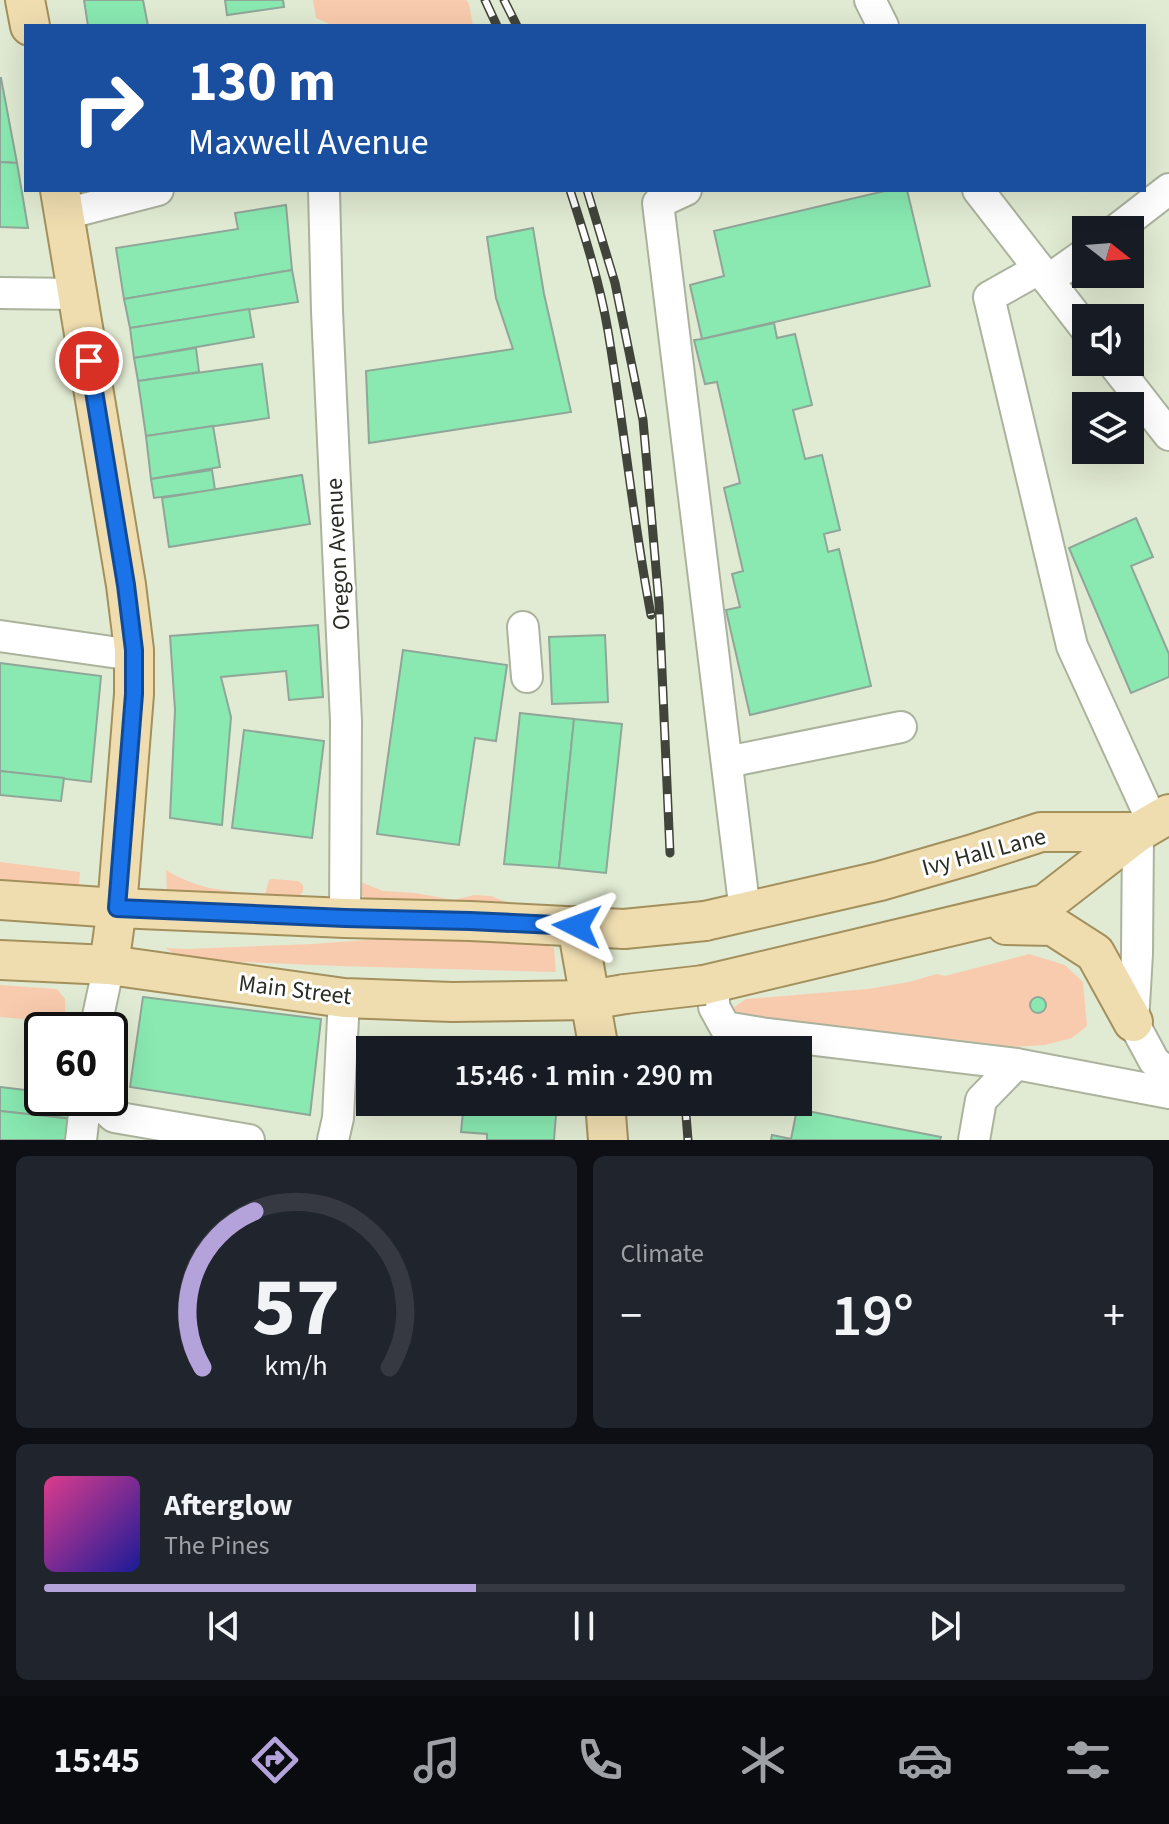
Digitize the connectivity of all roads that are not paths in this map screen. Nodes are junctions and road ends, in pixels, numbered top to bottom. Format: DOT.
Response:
graph roads {
  1 [pos="25,0"];
  2 [pos="870,0"];
  3 [pos="30,24"];
  4 [pos="882,24"];
  5 [pos="1169,189"];
  6 [pos="142,192"];
  7 [pos="324,192"];
  8 [pos="682,192"];
  9 [pos="980,192"];
  10 [pos="63,202"];
  11 [pos="1134,216"];
  12 [pos="1072,260"];
  13 [pos="1044,275"];
  14 [pos="0,293"];
  15 [pos="78,294"];
  16 [pos="1072,311"];
  17 [pos="1123,376"];
  18 [pos="1169,435"];
  19 [pos="523,627"];
  20 [pos="0,636"];
  21 [pos="133,655"];
  22 [pos="527,677"];
  23 [pos="901,727"];
  24 [pos="727,762"];
  25 [pos="1153,823"];
  26 [pos="0,900"];
  27 [pos="117,908"];
  28 [pos="745,912"];
  29 [pos="345,918"];
  30 [pos="959,924"];
  31 [pos="577,926"];
  32 [pos="0,960"];
  33 [pos="109,965"];
  34 [pos="709,984"];
  35 [pos="608,997"];
  36 [pos="344,998"];
  37 [pos="99,1012"];
  38 [pos="1133,1022"];
  39 [pos="601,1036"];
  40 [pos="1016,1064"];
  41 [pos="1169,1074"];
  42 [pos="1169,1093"];
  43 [pos="84,1116"];
  44 [pos="113,1116"];
  45 [pos="606,1116"];
  46 [pos="81,1140"];
  47 [pos="249,1140"];
  48 [pos="333,1140"];
  49 [pos="608,1140"];
  50 [pos="974,1140"];
  1 -- 3 [label="main road"];
  2 -- 4 [label="street"];
  5 -- 11 [label="street"];
  6 -- 10 [label="street"];
  7 -- 29 [label="street, Oregon Avenue"];
  8 -- 24 [label="street"];
  9 -- 13 [label="street"];
  10 -- 15 [label="main road"];
  12 -- 13 [label="street"];
  13 -- 16 [label="street"];
  13 -- 25 [label="street"];
  14 -- 15 [label="street"];
  15 -- 21 [label="main road"];
  17 -- 18 [label="street"];
  19 -- 22 [label="street"];
  20 -- 21 [label="street"];
  21 -- 27 [label="main road"];
  23 -- 24 [label="street"];
  24 -- 28 [label="street"];
  25 -- 28 [label="main road, Ivy Hall Lane"];
  25 -- 30 [label="main road"];
  25 -- 38 [label="street"];
  26 -- 27 [label="main road"];
  27 -- 29 [label="main road"];
  27 -- 33 [label="main road"];
  28 -- 31 [label="main road, Ivy Hall Lane, bridge"];
  29 -- 31 [label="main road"];
  30 -- 34 [label="main road"];
  30 -- 38 [label="main road"];
  31 -- 35 [label="main road"];
  32 -- 33 [label="main road, Main Street"];
  33 -- 36 [label="main road, Main Street"];
  33 -- 37 [label="street"];
  34 -- 35 [label="main road, Main Street, bridge"];
  34 -- 40 [label="street"];
  35 -- 36 [label="main road, Main Street"];
  35 -- 39 [label="main road"];
  36 -- 48 [label="street"];
  38 -- 41 [label="street"];
  40 -- 42 [label="street"];
  40 -- 50 [label="street"];
  43 -- 46 [label="street"];
  44 -- 47 [label="street"];
  45 -- 49 [label="main road"];
}
